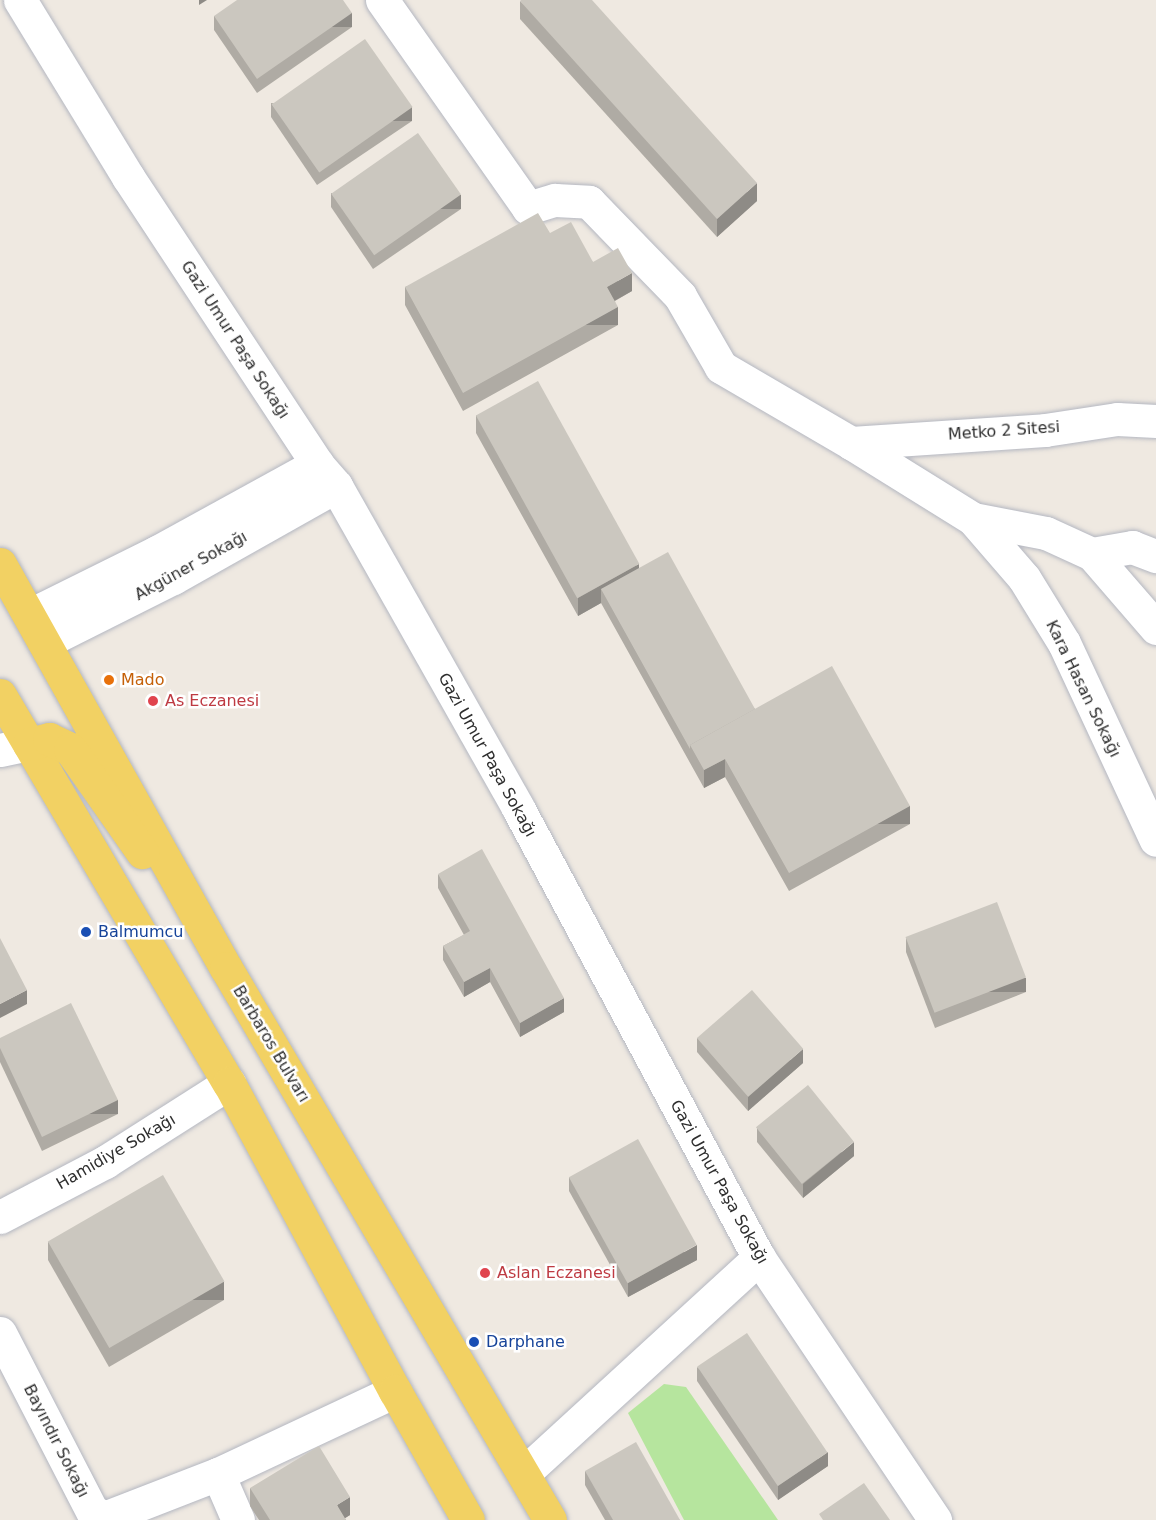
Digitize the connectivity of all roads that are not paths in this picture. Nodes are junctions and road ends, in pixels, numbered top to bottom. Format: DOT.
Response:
graph roads {
  1 [pos="20,0"];
  2 [pos="382,0"];
  3 [pos="1156,421"];
  4 [pos="851,443"];
  5 [pos="326,475"];
  6 [pos="973,519"];
  7 [pos="1092,554"];
  8 [pos="1156,556"];
  9 [pos="0,564"];
  10 [pos="1156,628"];
  11 [pos="38,629"];
  12 [pos="0,695"];
  13 [pos="15,747"];
  14 [pos="1156,840"];
  15 [pos="190,904"];
  16 [pos="229,1083"];
  17 [pos="0,1216"];
  18 [pos="759,1258"];
  19 [pos="0,1333"];
  20 [pos="395,1391"];
  21 [pos="524,1473"];
  22 [pos="218,1474"];
  23 [pos="238,1520"];
  24 [pos="468,1520"];
  25 [pos="550,1520"];
  26 [pos="936,1520"];
  1 -- 5 [label="street, Gazi Umur Paşa Sokağı"];
  2 -- 4 [label="street"];
  3 -- 4 [label="street, Metko 2 Sitesi"];
  4 -- 6 [label="street"];
  5 -- 11 [label="street, Akgüner Sokağı"];
  5 -- 18 [label="street, Gazi Umur Paşa Sokağı"];
  6 -- 7 [label="street"];
  6 -- 14 [label="street, Kara Hasan Sokağı"];
  7 -- 8 [label="street"];
  7 -- 10 [label="street"];
  9 -- 11 [label="main road, Barbaros Bulvarı"];
  11 -- 15 [label="main road, Barbaros Bulvarı"];
  12 -- 13 [label="main road"];
  13 -- 15 [label="main road"];
  13 -- 16 [label="main road"];
  15 -- 21 [label="main road, Barbaros Bulvarı"];
  16 -- 17 [label="street, Hamidiye Sokağı"];
  16 -- 20 [label="main road"];
  18 -- 21 [label="street"];
  18 -- 26 [label="street, Gazi Umur Paşa Sokağı"];
  19 -- 22 [label="street, Bayındır Sokağı"];
  20 -- 22 [label="street, Bayındır Sokağı"];
  20 -- 24 [label="main road"];
  21 -- 25 [label="main road, Barbaros Bulvarı"];
  22 -- 23 [label="street"];
}
